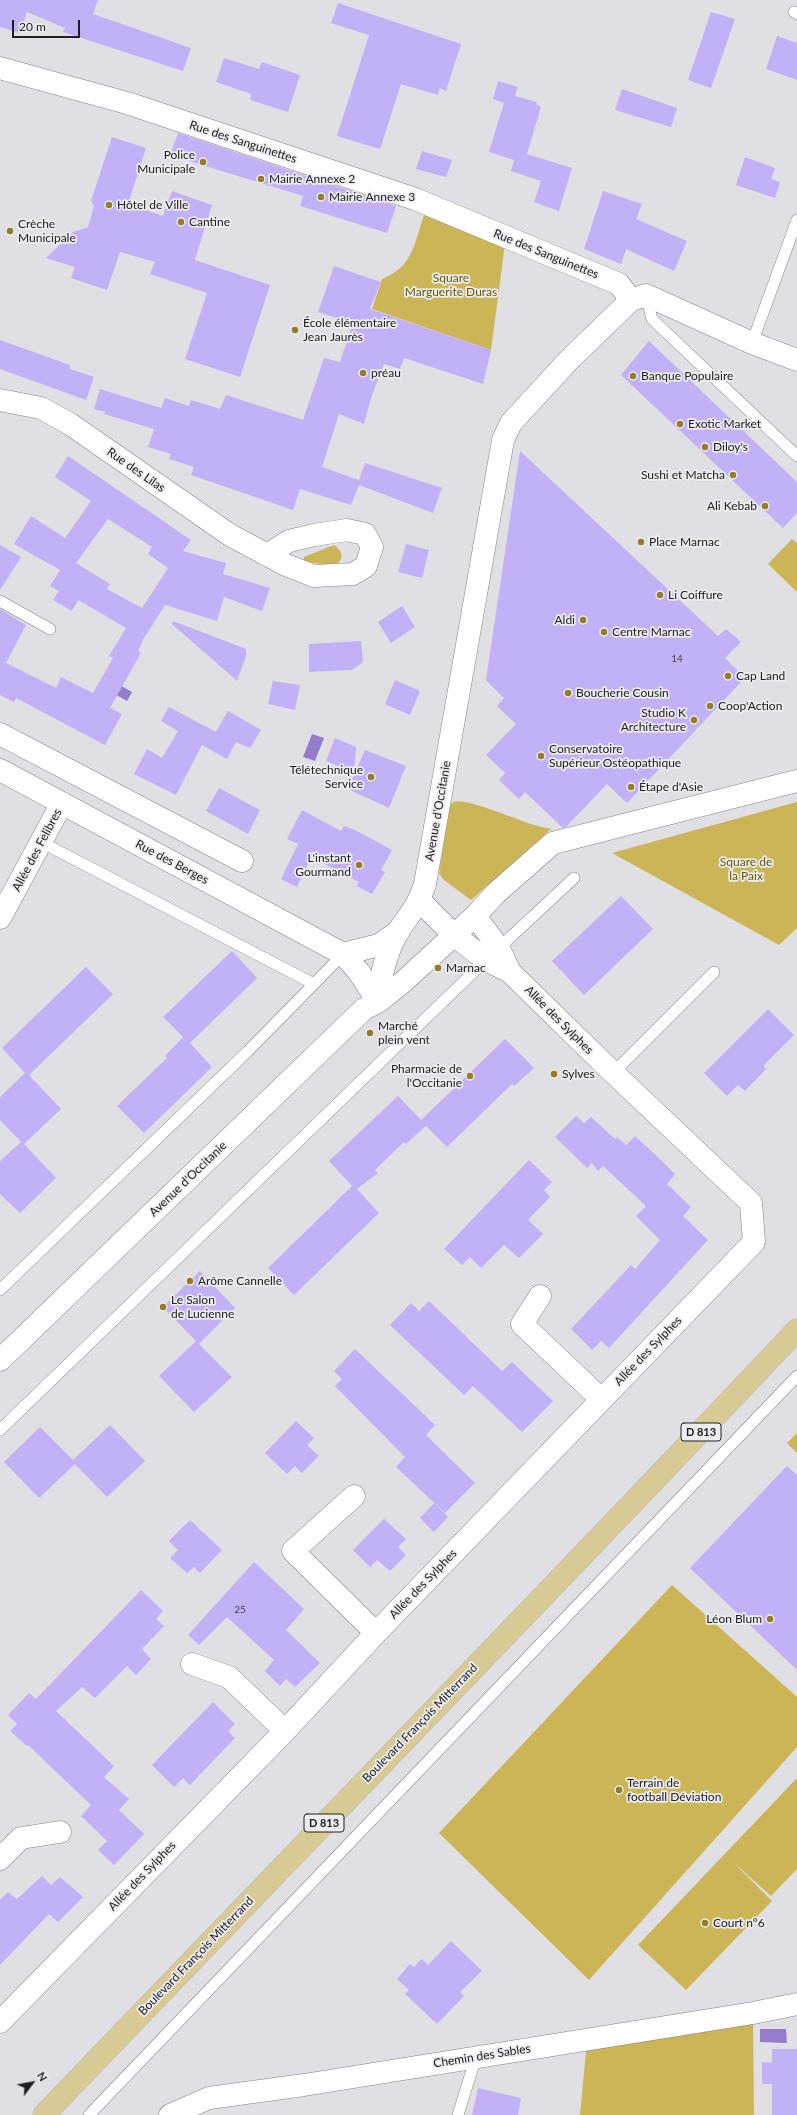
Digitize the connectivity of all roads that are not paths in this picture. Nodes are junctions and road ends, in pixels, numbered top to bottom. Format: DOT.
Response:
graph roads {
  1 [pos="0,68"];
  2 [pos="797,220"];
  3 [pos="639,297"];
  4 [pos="752,343"];
  5 [pos="797,360"];
  6 [pos="0,400"];
  7 [pos="797,456"];
  8 [pos="267,555"];
  9 [pos="0,601"];
  10 [pos="50,629"];
  11 [pos="0,734"];
  12 [pos="0,770"];
  13 [pos="797,781"];
  14 [pos="62,803"];
  15 [pos="41,842"];
  16 [pos="242,861"];
  17 [pos="574,878"];
  18 [pos="420,901"];
  19 [pos="475,916"];
  20 [pos="0,918"];
  21 [pos="399,931"];
  22 [pos="455,936"];
  23 [pos="343,954"];
  24 [pos="492,954"];
  25 [pos="714,972"];
  26 [pos="314,984"];
  27 [pos="378,1002"];
  28 [pos="613,1073"];
  29 [pos="0,1290"];
  30 [pos="540,1296"];
  31 [pos="797,1330"];
  32 [pos="0,1360"];
  33 [pos="797,1376"];
  34 [pos="601,1399"];
  35 [pos="0,1430"];
  36 [pos="354,1496"];
  37 [pos="376,1633"];
  38 [pos="192,1664"];
  39 [pos="285,1731"];
  40 [pos="60,1832"];
  41 [pos="0,1859"];
  42 [pos="797,2004"];
  43 [pos="0,2022"];
  44 [pos="476,2057"];
  45 [pos="44,2115"];
  46 [pos="88,2115"];
  47 [pos="170,2115"];
  48 [pos="458,2115"];
  1 -- 3 [label="street, Rue des Sanguinettes"];
  2 -- 4 [label="lane"];
  3 -- 4 [label="street"];
  3 -- 7 [label="lane"];
  3 -- 18 [label="street, Avenue d'Occitanie"];
  4 -- 5 [label="street"];
  6 -- 8 [label="street, Rue des Lilas"];
  9 -- 10 [label="lane"];
  11 -- 16 [label="street"];
  12 -- 14 [label="street, Rue des Berges"];
  13 -- 19 [label="street, Avenue d'Occitanie"];
  14 -- 15 [label="street, Allée des Felibres"];
  14 -- 23 [label="street, Rue des Berges"];
  15 -- 20 [label="street, Allée des Felibres"];
  15 -- 26 [label="lane"];
  17 -- 24 [label="lane"];
  18 -- 21 [label="street, Avenue d'Occitanie"];
  18 -- 22 [label="street"];
  19 -- 22 [label="street, Avenue d'Occitanie"];
  19 -- 24 [label="street, Allée des Sylphes"];
  21 -- 23 [label="street, Avenue d'Occitanie"];
  21 -- 27 [label="street, Avenue d'Occitanie"];
  22 -- 24 [label="street, Allée des Sylphes"];
  22 -- 27 [label="street, Avenue d'Occitanie"];
  23 -- 26 [label="lane"];
  23 -- 27 [label="street"];
  24 -- 28 [label="street, Allée des Sylphes"];
  24 -- 35 [label="lane"];
  25 -- 28 [label="lane"];
  26 -- 29 [label="lane"];
  27 -- 32 [label="street, Avenue d'Occitanie"];
  28 -- 34 [label="street, Allée des Sylphes"];
  30 -- 34 [label="street"];
  31 -- 45 [label="main road, Boulevard François Mitterrand / D 813"];
  33 -- 46 [label="lane"];
  34 -- 37 [label="street, Allée des Sylphes"];
  36 -- 37 [label="street"];
  37 -- 39 [label="street, Allée des Sylphes"];
  38 -- 39 [label="street"];
  39 -- 43 [label="street, Allée des Sylphes"];
  40 -- 41 [label="street"];
  42 -- 44 [label="street, Chemin des Sables"];
  44 -- 47 [label="street, Chemin des Sables"];
  44 -- 48 [label="lane"];
}
